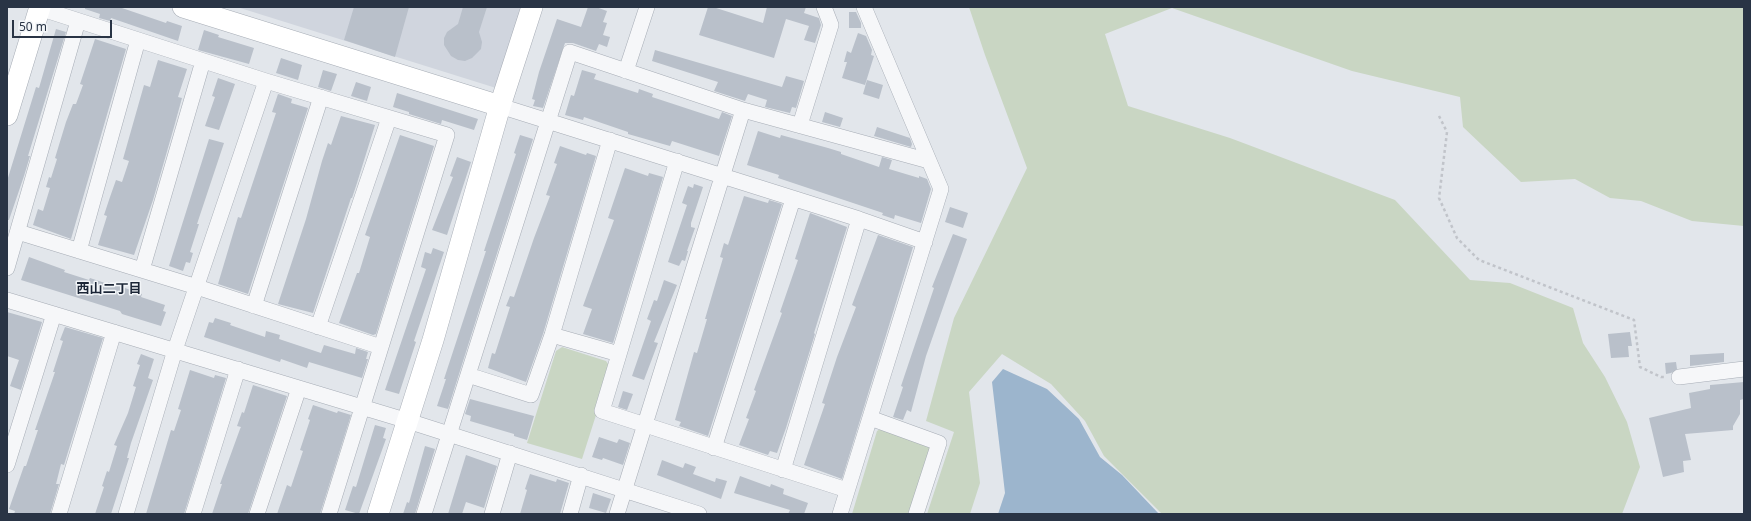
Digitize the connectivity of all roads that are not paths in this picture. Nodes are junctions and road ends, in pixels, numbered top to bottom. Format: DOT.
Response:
graph roads {
  1 [pos="183,7"];
  2 [pos="532,7"];
  3 [pos="647,7"];
  4 [pos="824,7"];
  5 [pos="864,7"];
  6 [pos="40,8"];
  7 [pos="218,12"];
  8 [pos="78,21"];
  9 [pos="138,40"];
  10 [pos="203,61"];
  11 [pos="626,71"];
  12 [pos="266,81"];
  13 [pos="321,97"];
  14 [pos="500,106"];
  15 [pos="743,110"];
  16 [pos="7,115"];
  17 [pos="389,118"];
  18 [pos="548,121"];
  19 [pos="800,125"];
  20 [pos="610,140"];
  21 [pos="929,160"];
  22 [pos="677,161"];
  23 [pos="722,177"];
  24 [pos="793,199"];
  25 [pos="859,219"];
  26 [pos="18,232"];
  27 [pos="925,242"];
  28 [pos="79,251"];
  29 [pos="7,268"];
  30 [pos="142,270"];
  31 [pos="196,287"];
  32 [pos="7,300"];
  33 [pos="254,306"];
  34 [pos="54,314"];
  35 [pos="318,327"];
  36 [pos="114,332"];
  37 [pos="552,335"];
  38 [pos="381,347"];
  39 [pos="175,350"];
  40 [pos="619,354"];
  41 [pos="238,369"];
  42 [pos="1744,370"];
  43 [pos="468,375"];
  44 [pos="1679,377"];
  45 [pos="299,388"];
  46 [pos="362,407"];
  47 [pos="870,418"];
  48 [pos="408,421"];
  49 [pos="644,425"];
  50 [pos="449,434"];
  51 [pos="714,448"];
  52 [pos="510,453"];
  53 [pos="7,465"];
  54 [pos="783,470"];
  55 [pos="581,475"];
  56 [pos="625,489"];
  57 [pos="847,490"];
  58 [pos="694,513"];
  59 [pos="59,514"];
  60 [pos="126,514"];
  61 [pos="193,514"];
  62 [pos="257,514"];
  63 [pos="329,514"];
  64 [pos="378,514"];
  65 [pos="424,514"];
  66 [pos="492,514"];
  67 [pos="570,514"];
  68 [pos="617,514"];
  69 [pos="840,514"];
  70 [pos="916,514"];
  1 -- 7 [label="street"];
  2 -- 14 [label="street"];
  3 -- 11 [label="street"];
  4 -- 19 [label="street"];
  5 -- 21 [label="street"];
  6 -- 8 [label="street"];
  6 -- 16 [label="street"];
  7 -- 14 [label="street"];
  8 -- 9 [label="street"];
  8 -- 26 [label="street"];
  9 -- 10 [label="street"];
  9 -- 28 [label="street"];
  10 -- 12 [label="street"];
  10 -- 30 [label="street"];
  11 -- 15 [label="street"];
  11 -- 18 [label="street"];
  12 -- 13 [label="street"];
  12 -- 31 [label="street"];
  13 -- 17 [label="street"];
  13 -- 33 [label="street"];
  14 -- 18 [label="street"];
  14 -- 48 [label="street"];
  15 -- 19 [label="street"];
  15 -- 23 [label="street"];
  17 -- 35 [label="street"];
  17 -- 38 [label="street"];
  18 -- 20 [label="street"];
  18 -- 43 [label="street"];
  19 -- 21 [label="street"];
  20 -- 22 [label="street"];
  20 -- 37 [label="street"];
  21 -- 27 [label="street"];
  22 -- 23 [label="street"];
  22 -- 40 [label="street"];
  23 -- 24 [label="street"];
  23 -- 49 [label="street"];
  24 -- 25 [label="street"];
  24 -- 51 [label="street"];
  25 -- 27 [label="street"];
  25 -- 54 [label="street"];
  26 -- 28 [label="street"];
  26 -- 29 [label="street"];
  27 -- 47 [label="street"];
  28 -- 30 [label="street"];
  30 -- 31 [label="street"];
  31 -- 33 [label="street"];
  31 -- 39 [label="street"];
  32 -- 34 [label="street"];
  33 -- 35 [label="street"];
  34 -- 36 [label="street"];
  34 -- 53 [label="street"];
  35 -- 38 [label="street"];
  36 -- 39 [label="street"];
  36 -- 59 [label="street"];
  37 -- 40 [label="street"];
  37 -- 43 [label="street"];
  38 -- 46 [label="street"];
  39 -- 41 [label="street"];
  39 -- 60 [label="street"];
  40 -- 49 [label="street"];
  41 -- 45 [label="street"];
  41 -- 61 [label="street"];
  42 -- 44 [label="street"];
  43 -- 50 [label="street"];
  45 -- 46 [label="street"];
  45 -- 62 [label="street"];
  46 -- 48 [label="street"];
  46 -- 63 [label="street"];
  47 -- 57 [label="street"];
  47 -- 70 [label="street"];
  48 -- 50 [label="street"];
  48 -- 64 [label="street"];
  49 -- 51 [label="street"];
  49 -- 56 [label="street"];
  50 -- 52 [label="street"];
  50 -- 65 [label="street"];
  51 -- 54 [label="street"];
  52 -- 55 [label="street"];
  52 -- 66 [label="street"];
  54 -- 57 [label="street"];
  55 -- 56 [label="street"];
  55 -- 67 [label="street"];
  56 -- 58 [label="street"];
  56 -- 68 [label="street"];
  57 -- 69 [label="street"];
}
